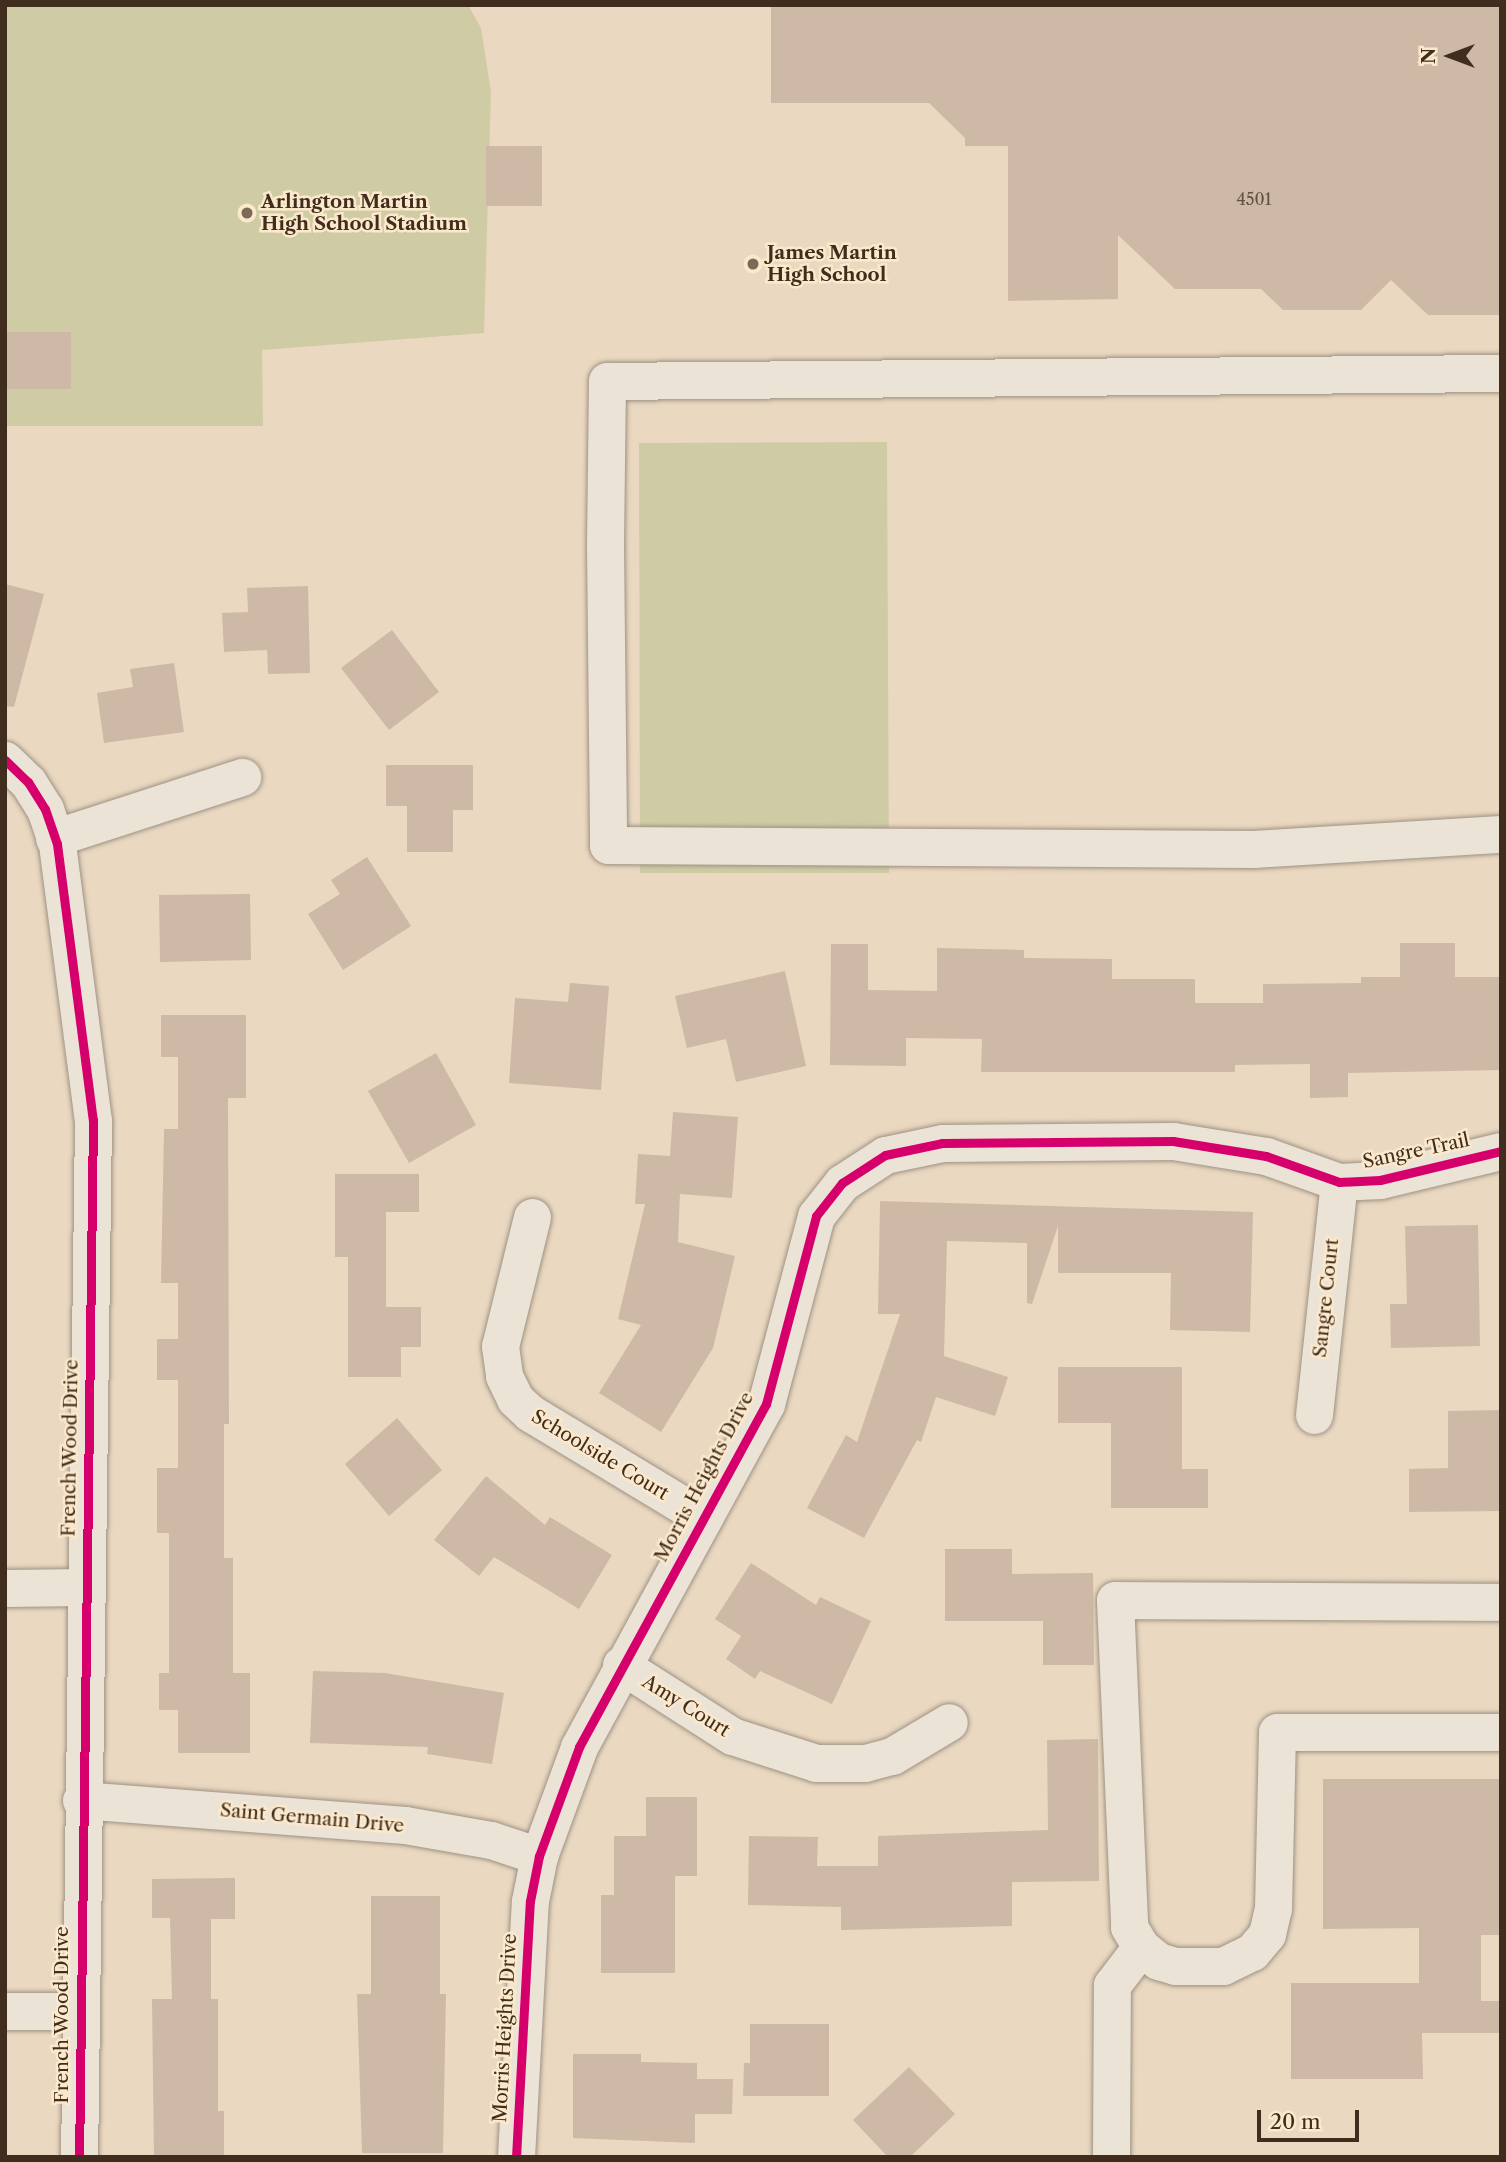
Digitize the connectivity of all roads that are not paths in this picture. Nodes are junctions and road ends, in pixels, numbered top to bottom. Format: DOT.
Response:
graph roads {
  1 [pos="1501,373"];
  2 [pos="5,760"];
  3 [pos="242,777"];
  4 [pos="1501,834"];
  5 [pos="54,838"];
  6 [pos="1501,1150"];
  7 [pos="1339,1182"];
  8 [pos="532,1217"];
  9 [pos="1314,1415"];
  10 [pos="704,1518"];
  11 [pos="85,1587"];
  12 [pos="5,1588"];
  13 [pos="1501,1602"];
  14 [pos="621,1665"];
  15 [pos="949,1722"];
  16 [pos="1501,1732"];
  17 [pos="81,1800"];
  18 [pos="539,1856"];
  19 [pos="1141,1947"];
  20 [pos="5,2011"];
  21 [pos="79,2011"];
  22 [pos="79,2157"];
  23 [pos="516,2157"];
  24 [pos="1111,2157"];
  1 -- 4 [label="street"];
  2 -- 5 [label="street, French Wood Drive"];
  3 -- 5 [label="street"];
  5 -- 11 [label="street, French Wood Drive"];
  6 -- 7 [label="street, Sangre Trail"];
  7 -- 9 [label="street, Sangre Court"];
  7 -- 10 [label="street, Morris Heights Drive"];
  8 -- 10 [label="street, Schoolside Court"];
  10 -- 14 [label="street, Morris Heights Drive"];
  11 -- 12 [label="street"];
  11 -- 17 [label="street, French Wood Drive"];
  13 -- 19 [label="street"];
  14 -- 15 [label="street, Amy Court"];
  14 -- 18 [label="street, Morris Heights Drive"];
  16 -- 19 [label="street"];
  17 -- 18 [label="street, Saint Germain Drive"];
  17 -- 21 [label="street, French Wood Drive"];
  18 -- 23 [label="street, Morris Heights Drive"];
  19 -- 24 [label="street"];
  20 -- 21 [label="street"];
  21 -- 22 [label="street, French Wood Drive"];
}
